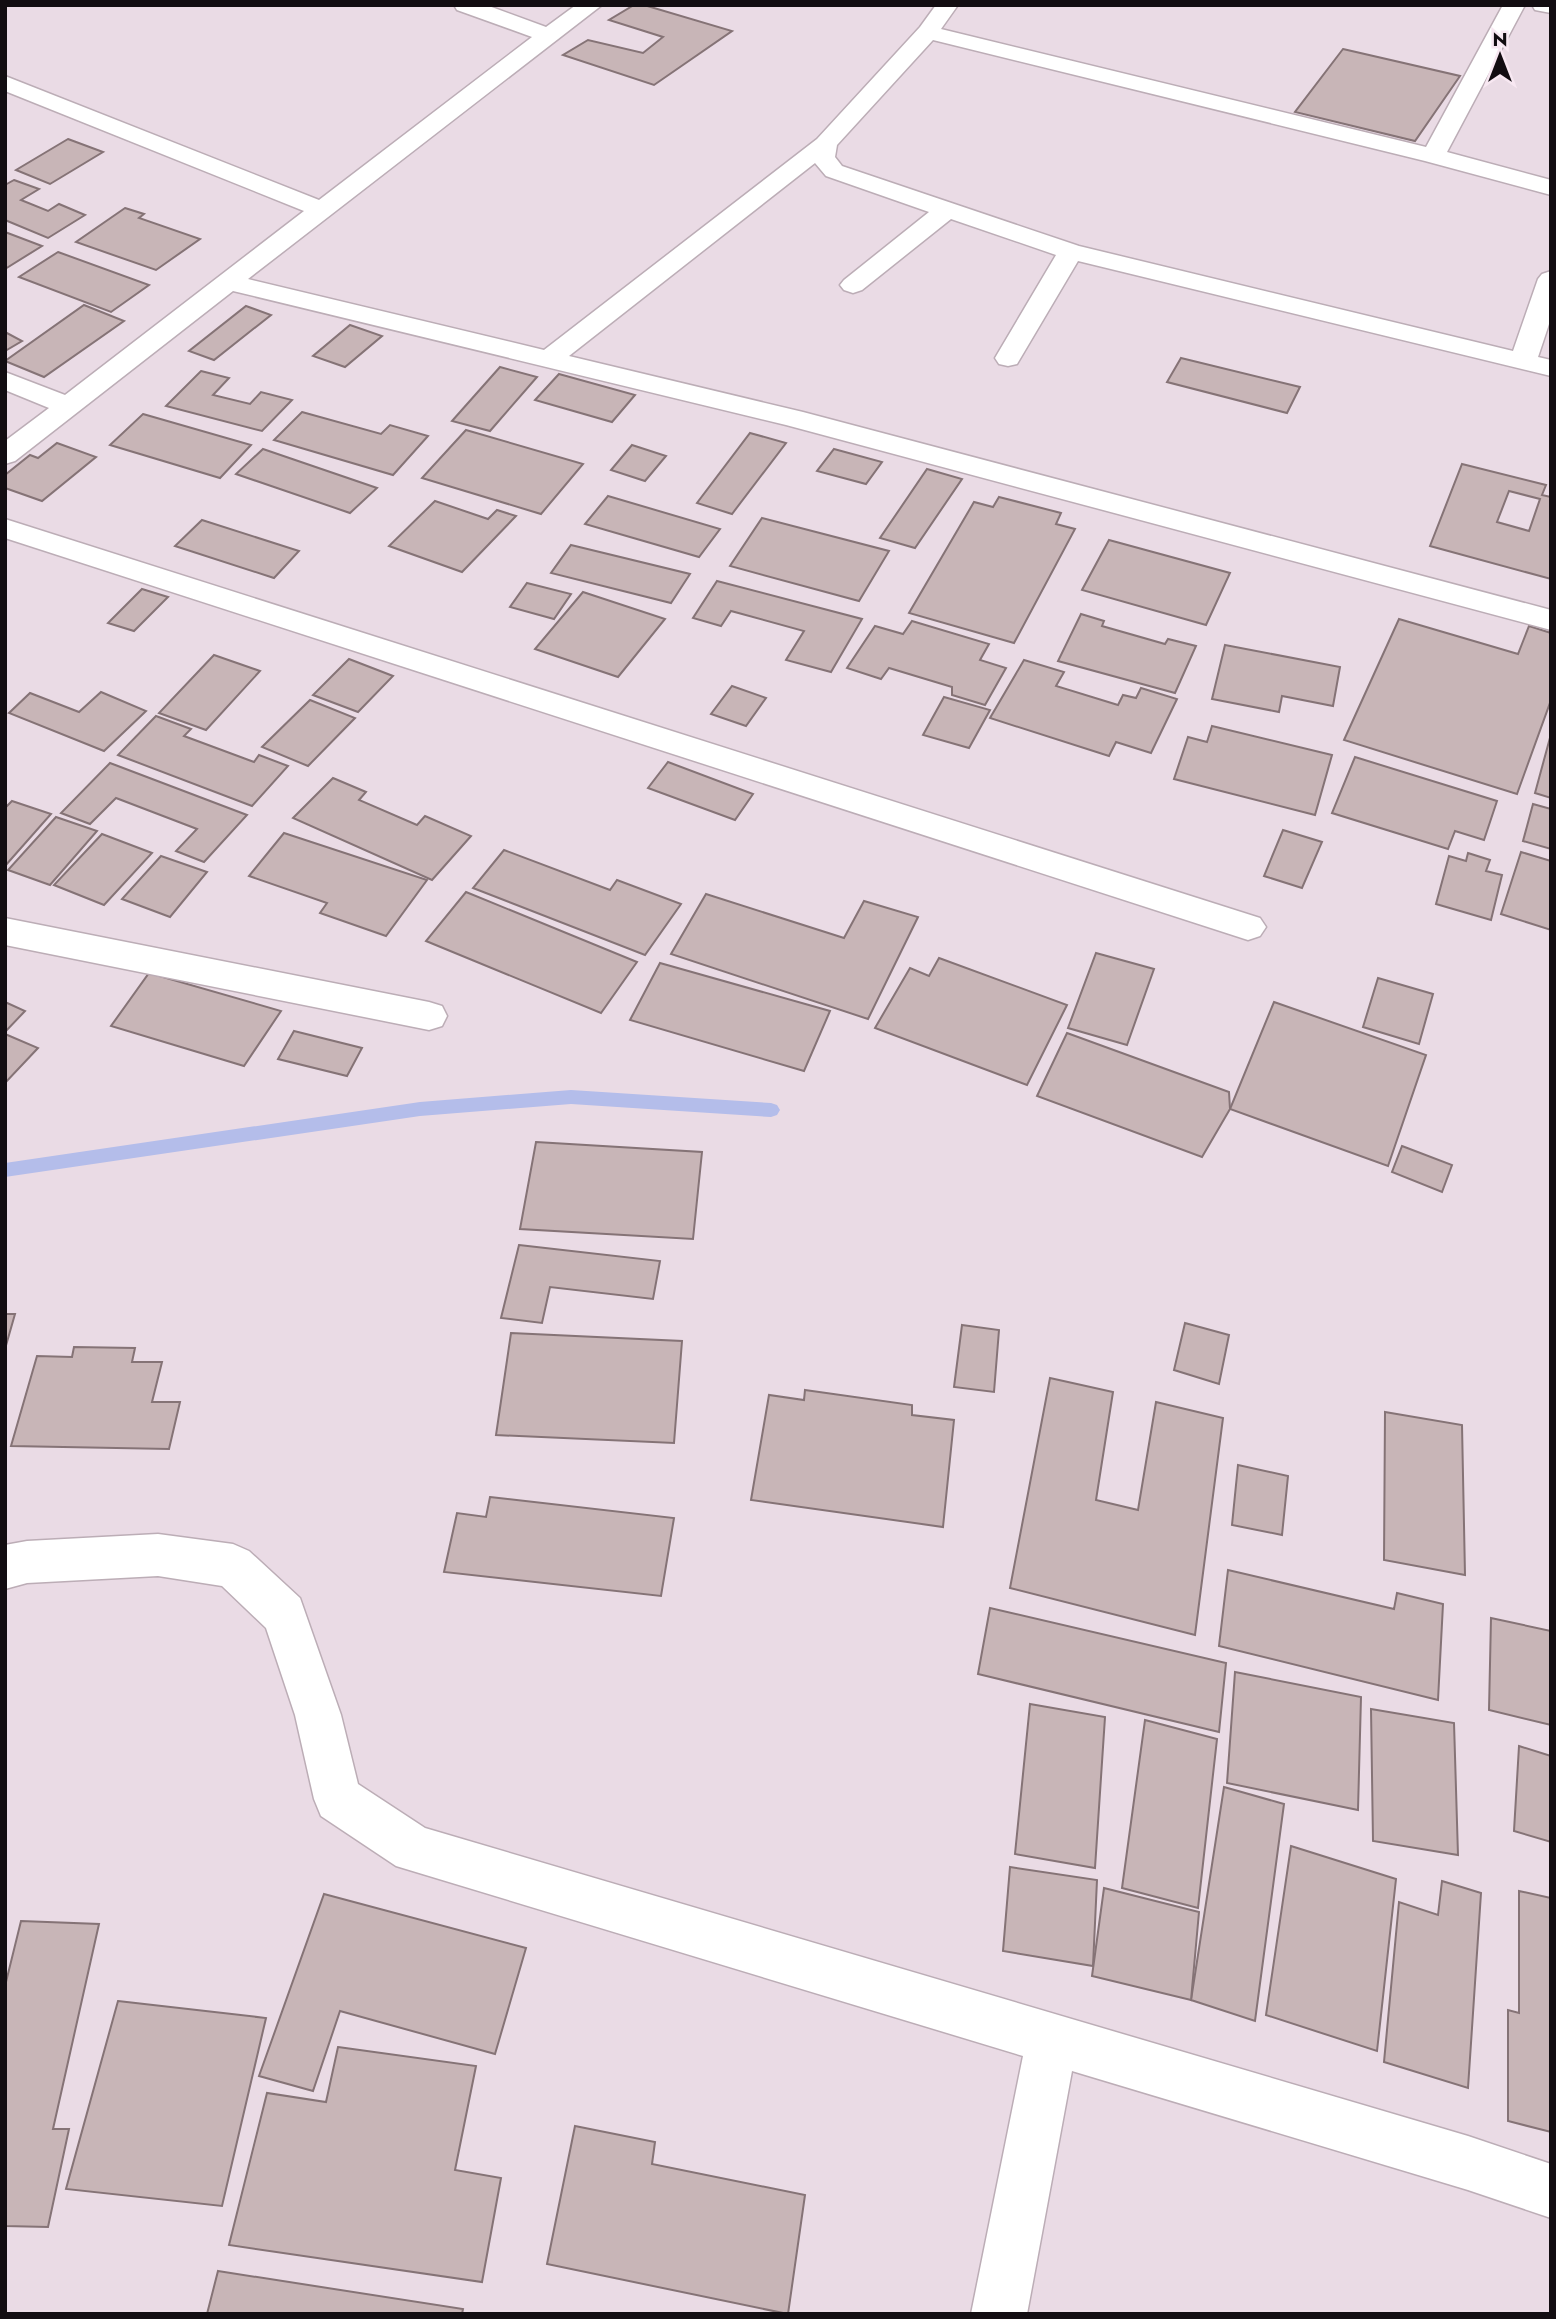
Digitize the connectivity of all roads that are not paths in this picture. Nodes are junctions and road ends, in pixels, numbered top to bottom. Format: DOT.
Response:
graph roads {
  1 [pos="466,5"];
  2 [pos="591,5"];
  3 [pos="947,5"];
  4 [pos="1514,5"];
  5 [pos="1543,5"];
  6 [pos="1551,7"];
  7 [pos="928,32"];
  8 [pos="548,35"];
  9 [pos="5,83"];
  10 [pos="825,144"];
  11 [pos="1433,156"];
  12 [pos="1551,188"];
  13 [pos="321,209"];
  14 [pos="947,209"];
  15 [pos="1071,252"];
  16 [pos="1551,279"];
  17 [pos="229,282"];
  18 [pos="853,285"];
  19 [pos="1009,358"];
  20 [pos="549,359"];
  21 [pos="1523,361"];
  22 [pos="1551,368"];
  23 [pos="5,380"];
  24 [pos="68,406"];
  25 [pos="5,455"];
  26 [pos="5,527"];
  27 [pos="1551,620"];
  28 [pos="1248,927"];
  29 [pos="5,931"];
  30 [pos="429,1016"];
  31 [pos="5,1567"];
  32 [pos="1052,2038"];
  33 [pos="1551,2191"];
  34 [pos="999,2314"];
  1 -- 8 [label="street"];
  2 -- 8 [label="street"];
  3 -- 7 [label="street"];
  4 -- 11 [label="street"];
  5 -- 6 [label="street"];
  7 -- 10 [label="street"];
  7 -- 11 [label="street"];
  8 -- 13 [label="street"];
  9 -- 13 [label="street"];
  10 -- 14 [label="street"];
  10 -- 20 [label="street"];
  11 -- 12 [label="street"];
  13 -- 17 [label="street"];
  14 -- 15 [label="street"];
  14 -- 18 [label="street"];
  15 -- 19 [label="street"];
  15 -- 21 [label="street"];
  16 -- 21 [label="street"];
  17 -- 20 [label="street"];
  17 -- 24 [label="street"];
  20 -- 27 [label="street"];
  21 -- 22 [label="street"];
  23 -- 24 [label="street"];
  24 -- 25 [label="street"];
  26 -- 28 [label="street"];
  29 -- 30 [label="street"];
  31 -- 32 [label="street"];
  32 -- 33 [label="street"];
  32 -- 34 [label="street"];
}
